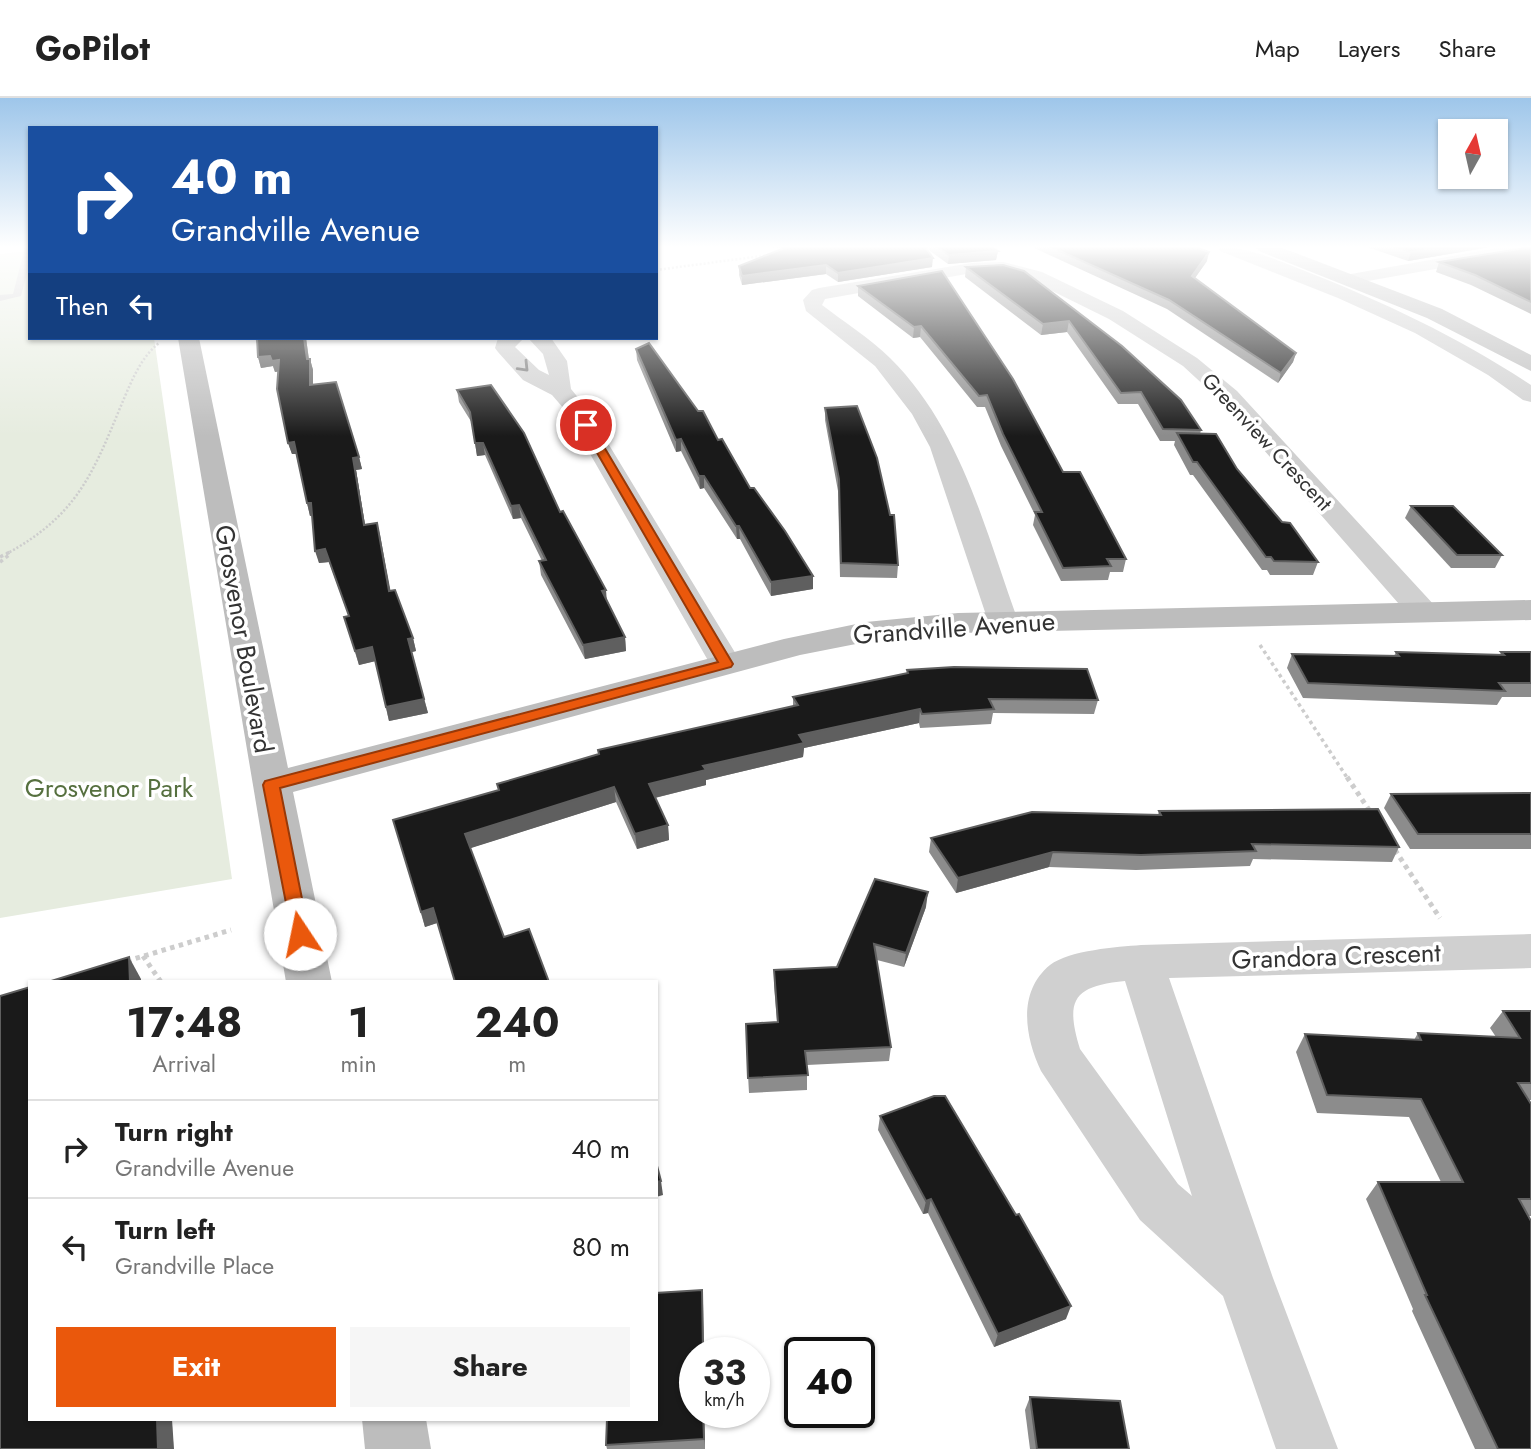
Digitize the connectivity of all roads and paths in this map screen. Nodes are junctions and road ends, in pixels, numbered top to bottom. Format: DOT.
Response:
graph roads {
  1 [pos="817,310"];
  2 [pos="1106,310"];
  3 [pos="1383,310"];
  4 [pos="1426,310"];
  5 [pos="174,340"];
  6 [pos="509,340"];
  7 [pos="541,340"];
  8 [pos="1531,364"];
  9 [pos="560,390"];
  10 [pos="1531,394"];
  11 [pos="0,560"];
  12 [pos="1531,610"];
  13 [pos="1424,613"];
  14 [pos="1003,621"];
  15 [pos="1255,639"];
  16 [pos="726,664"];
  17 [pos="271,785"];
  18 [pos="1375,819"];
  19 [pos="1390,842"];
  20 [pos="1446,928"];
  21 [pos="231,930"];
  22 [pos="1531,951"];
  23 [pos="143,956"];
  24 [pos="1141,962"];
  25 [pos="119,964"];
  26 [pos="160,980"];
  27 [pos="309,980"];
  28 [pos="1245,1278"];
  29 [pos="394,1421"];
  30 [pos="398,1449"];
  31 [pos="1307,1449"];
  1 -- 14 [label="street, Greenview Crescent"];
  2 -- 13 [label="street, Greenview Crescent"];
  3 -- 10 [label="street"];
  4 -- 8 [label="street"];
  5 -- 11 [label="path"];
  5 -- 17 [label="street, Grosvenor Boulevard"];
  6 -- 9 [label="street, one-way"];
  7 -- 9 [label="street"];
  9 -- 16 [label="street"];
  12 -- 13 [label="street, Grandville Avenue"];
  13 -- 14 [label="street, Grandville Avenue"];
  14 -- 16 [label="street, Grandville Avenue"];
  15 -- 18 [label="path"];
  16 -- 17 [label="street, Grandville Avenue"];
  17 -- 27 [label="street, Grosvenor Boulevard"];
  19 -- 20 [label="path"];
  21 -- 23 [label="path"];
  22 -- 24 [label="street, Grandora Crescent"];
  23 -- 25 [label="path"];
  23 -- 26 [label="path"];
  24 -- 28 [label="street, Grandora Crescent"];
  24 -- 28 [label="street, Grandora Crescent"];
  28 -- 31 [label="street, Grandora Crescent"];
  29 -- 30 [label="street"];
}
